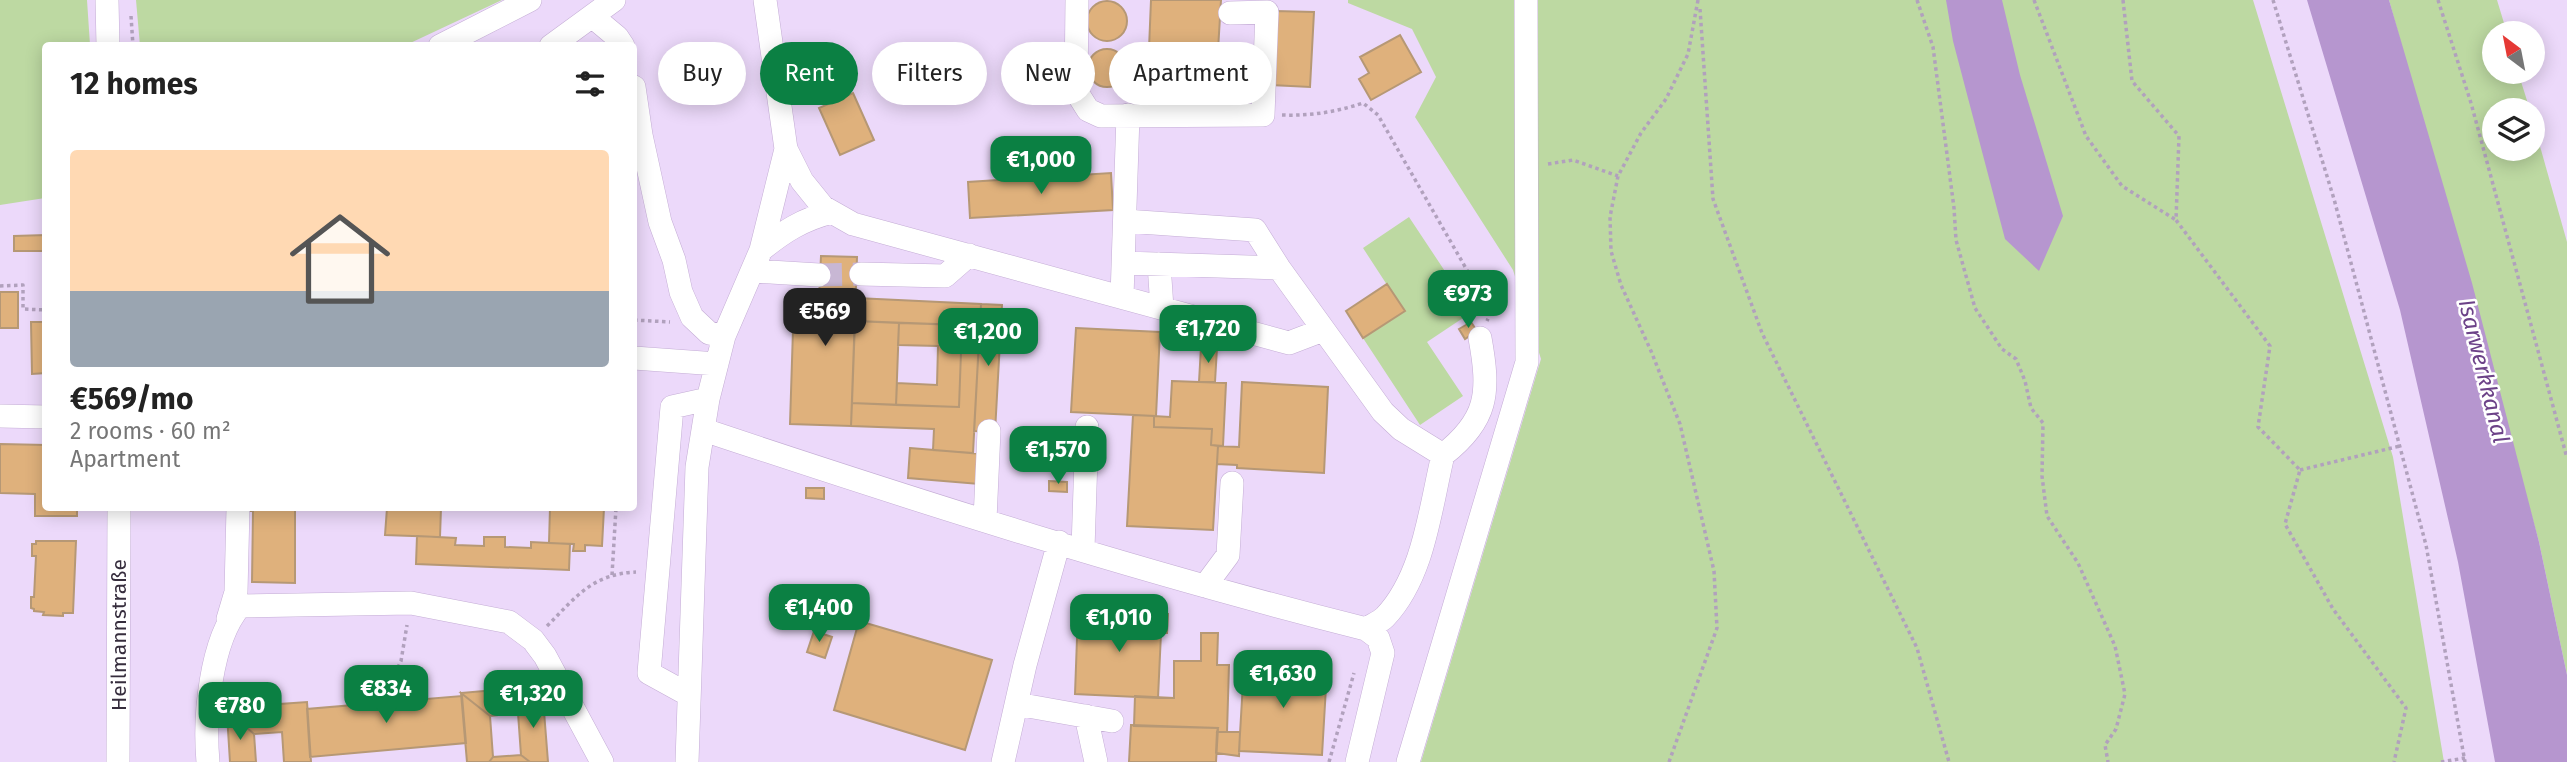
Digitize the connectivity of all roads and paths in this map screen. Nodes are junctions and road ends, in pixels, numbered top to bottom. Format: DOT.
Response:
graph roads {
  1 [pos="107,0"];
  2 [pos="530,0"];
  3 [pos="614,0"];
  4 [pos="765,0"];
  5 [pos="1077,0"];
  6 [pos="1526,0"];
  7 [pos="1917,0"];
  8 [pos="2034,0"];
  9 [pos="2123,0"];
  10 [pos="2273,0"];
  11 [pos="2438,0"];
  12 [pos="1699,2"];
  13 [pos="130,7"];
  14 [pos="1230,13"];
  15 [pos="593,17"];
  16 [pos="108,42"];
  17 [pos="133,42"];
  18 [pos="448,42"];
  19 [pos="557,42"];
  20 [pos="620,42"];
  21 [pos="637,108"];
  22 [pos="1128,115"];
  23 [pos="1262,115"];
  24 [pos="786,149"];
  25 [pos="1618,176"];
  26 [pos="1527,179"];
  27 [pos="832,212"];
  28 [pos="2176,220"];
  29 [pos="1125,221"];
  30 [pos="969,255"];
  31 [pos="757,261"];
  32 [pos="1124,263"];
  33 [pos="1159,264"];
  34 [pos="1279,268"];
  35 [pos="861,274"];
  36 [pos="819,275"];
  37 [pos="0,286"];
  38 [pos="1122,297"];
  39 [pos="1162,308"];
  40 [pos="42,310"];
  41 [pos="637,320"];
  42 [pos="697,321"];
  43 [pos="1323,330"];
  44 [pos="724,336"];
  45 [pos="1480,338"];
  46 [pos="637,358"];
  47 [pos="717,364"];
  48 [pos="708,399"];
  49 [pos="0,416"];
  50 [pos="42,417"];
  51 [pos="1087,427"];
  52 [pos="704,430"];
  53 [pos="989,431"];
  54 [pos="2400,446"];
  55 [pos="1443,456"];
  56 [pos="2567,458"];
  57 [pos="2300,470"];
  58 [pos="1232,483"];
  59 [pos="119,511"];
  60 [pos="238,511"];
  61 [pos="616,511"];
  62 [pos="985,520"];
  63 [pos="1059,542"];
  64 [pos="1083,550"];
  65 [pos="659,571"];
  66 [pos="612,575"];
  67 [pos="1205,586"];
  68 [pos="411,603"];
  69 [pos="228,620"];
  70 [pos="1366,629"];
  71 [pos="533,640"];
  72 [pos="1355,668"];
  73 [pos="393,694"];
  74 [pos="689,695"];
  75 [pos="1017,704"];
  76 [pos="1086,716"];
  77 [pos="1112,721"];
  78 [pos="1010,732"];
  79 [pos="2465,760"];
  80 [pos="118,762"];
  81 [pos="208,762"];
  82 [pos="602,762"];
  83 [pos="687,762"];
  84 [pos="990,762"];
  85 [pos="1003,762"];
  86 [pos="1096,762"];
  87 [pos="1329,762"];
  88 [pos="1357,762"];
  89 [pos="1408,762"];
  90 [pos="1669,762"];
  91 [pos="1948,762"];
  92 [pos="2108,762"];
  93 [pos="2394,762"];
  94 [pos="2441,762"];
  1 -- 16 [label="street"];
  2 -- 18 [label="street"];
  3 -- 15 [label="street"];
  4 -- 24 [label="street"];
  5 -- 22 [label="street"];
  6 -- 26 [label="street"];
  7 -- 92 [label="path"];
  8 -- 28 [label="path"];
  9 -- 28 [label="path"];
  10 -- 54 [label="path"];
  11 -- 56 [label="path"];
  12 -- 25 [label="path"];
  12 -- 91 [label="path"];
  13 -- 17 [label="path"];
  14 -- 23 [label="street"];
  15 -- 19 [label="street"];
  15 -- 20 [label="street"];
  21 -- 42 [label="street"];
  22 -- 23 [label="street"];
  22 -- 29 [label="street"];
  23 -- 45 [label="path"];
  24 -- 27 [label="street"];
  24 -- 31 [label="street"];
  25 -- 26 [label="path"];
  25 -- 90 [label="path"];
  26 -- 89 [label="street"];
  27 -- 30 [label="street"];
  27 -- 31 [label="street"];
  28 -- 57 [label="path"];
  29 -- 32 [label="street"];
  29 -- 34 [label="street"];
  30 -- 35 [label="street"];
  30 -- 38 [label="street"];
  31 -- 36 [label="street"];
  31 -- 44 [label="street"];
  32 -- 33 [label="street"];
  32 -- 38 [label="street"];
  33 -- 34 [label="street"];
  33 -- 39 [label="street"];
  34 -- 43 [label="street"];
  37 -- 40 [label="path"];
  38 -- 39 [label="street"];
  39 -- 43 [label="street"];
  41 -- 42 [label="path"];
  42 -- 44 [label="street"];
  43 -- 55 [label="street"];
  44 -- 47 [label="street"];
  45 -- 55 [label="street"];
  46 -- 47 [label="street"];
  47 -- 48 [label="street"];
  48 -- 52 [label="street"];
  48 -- 65 [label="street"];
  49 -- 50 [label="street"];
  51 -- 64 [label="street"];
  52 -- 62 [label="street"];
  52 -- 74 [label="street"];
  53 -- 62 [label="street"];
  54 -- 57 [label="path"];
  54 -- 79 [label="path"];
  55 -- 70 [label="street"];
  57 -- 93 [label="path"];
  58 -- 67 [label="street"];
  59 -- 80 [label="street, Heilmannstraße"];
  60 -- 69 [label="street"];
  61 -- 66 [label="path"];
  62 -- 63 [label="street"];
  63 -- 64 [label="street"];
  63 -- 75 [label="street"];
  64 -- 67 [label="street"];
  65 -- 66 [label="path"];
  65 -- 74 [label="street"];
  66 -- 71 [label="path"];
  67 -- 70 [label="street"];
  68 -- 69 [label="street"];
  68 -- 71 [label="street"];
  68 -- 73 [label="path"];
  69 -- 81 [label="street"];
  70 -- 88 [label="street"];
  71 -- 82 [label="street"];
  72 -- 87 [label="path"];
  74 -- 83 [label="street"];
  75 -- 76 [label="street"];
  75 -- 78 [label="street"];
  76 -- 77 [label="street"];
  76 -- 86 [label="street"];
  78 -- 84 [label="street"];
  78 -- 85 [label="street"];
  79 -- 94 [label="path"];
}
